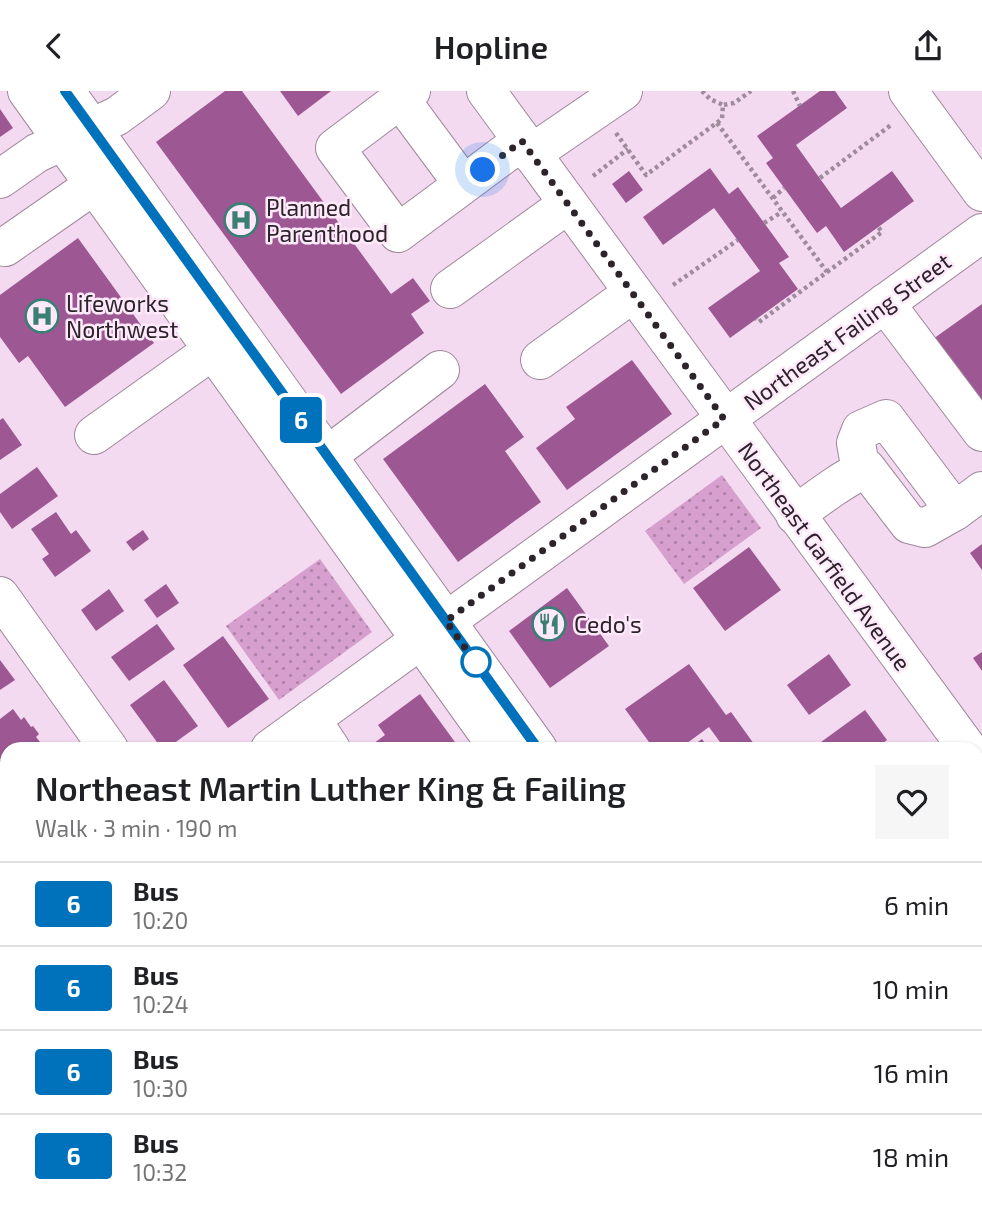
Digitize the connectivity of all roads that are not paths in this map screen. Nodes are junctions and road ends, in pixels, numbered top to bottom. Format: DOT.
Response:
graph roads {
  1 [pos="27,91"];
  2 [pos="65,91"];
  3 [pos="151,91"];
  4 [pos="486,91"];
  5 [pos="406,95"];
  6 [pos="610,100"];
  7 [pos="900,108"];
  8 [pos="77,134"];
  9 [pos="526,147"];
  10 [pos="0,179"];
  11 [pos="463,184"];
  12 [pos="94,185"];
  13 [pos="982,192"];
  14 [pos="568,204"];
  15 [pos="982,233"];
  16 [pos="0,246"];
  17 [pos="450,289"];
  18 [pos="633,293"];
  19 [pos="885,303"];
  20 [pos="213,350"];
  21 [pos="540,360"];
  22 [pos="440,370"];
  23 [pos="724,419"];
  24 [pos="982,432"];
  25 [pos="94,435"];
  26 [pos="327,456"];
  27 [pos="861,471"];
  28 [pos="968,501"];
  29 [pos="795,515"];
  30 [pos="0,596"];
  31 [pos="433,631"];
  32 [pos="321,734"];
  33 [pos="104,742"];
  34 [pos="294,742"];
  35 [pos="495,742"];
  36 [pos="532,742"];
  37 [pos="963,742"];
  1 -- 8 [label="street"];
  2 -- 8 [label="street"];
  3 -- 8 [label="street"];
  4 -- 9 [label="street, Northeast Garfield Avenue"];
  5 -- 11 [label="street"];
  5 -- 11 [label="street"];
  6 -- 9 [label="street"];
  7 -- 13 [label="street"];
  8 -- 10 [label="street"];
  8 -- 12 [label="street"];
  8 -- 26 [label="street"];
  9 -- 11 [label="street"];
  9 -- 14 [label="street, Northeast Garfield Avenue"];
  12 -- 16 [label="street"];
  12 -- 20 [label="street"];
  14 -- 17 [label="street"];
  14 -- 18 [label="street, Northeast Garfield Avenue"];
  15 -- 19 [label="street, Northeast Failing Street"];
  18 -- 21 [label="street"];
  18 -- 23 [label="street, Northeast Garfield Avenue"];
  19 -- 23 [label="street, Northeast Failing Street"];
  19 -- 24 [label="street"];
  20 -- 25 [label="street"];
  20 -- 31 [label="street"];
  22 -- 26 [label="street"];
  23 -- 29 [label="street, Northeast Garfield Avenue"];
  23 -- 31 [label="street, Northeast Failing Street"];
  26 -- 31 [label="street"];
  27 -- 28 [label="street"];
  27 -- 28 [label="street"];
  27 -- 29 [label="street"];
  29 -- 37 [label="street, Northeast Garfield Avenue"];
  30 -- 33 [label="street"];
  31 -- 32 [label="street, Northeast Failing Street"];
  31 -- 35 [label="street"];
  31 -- 36 [label="street"];
  32 -- 34 [label="street, Northeast Failing Street"];
}
